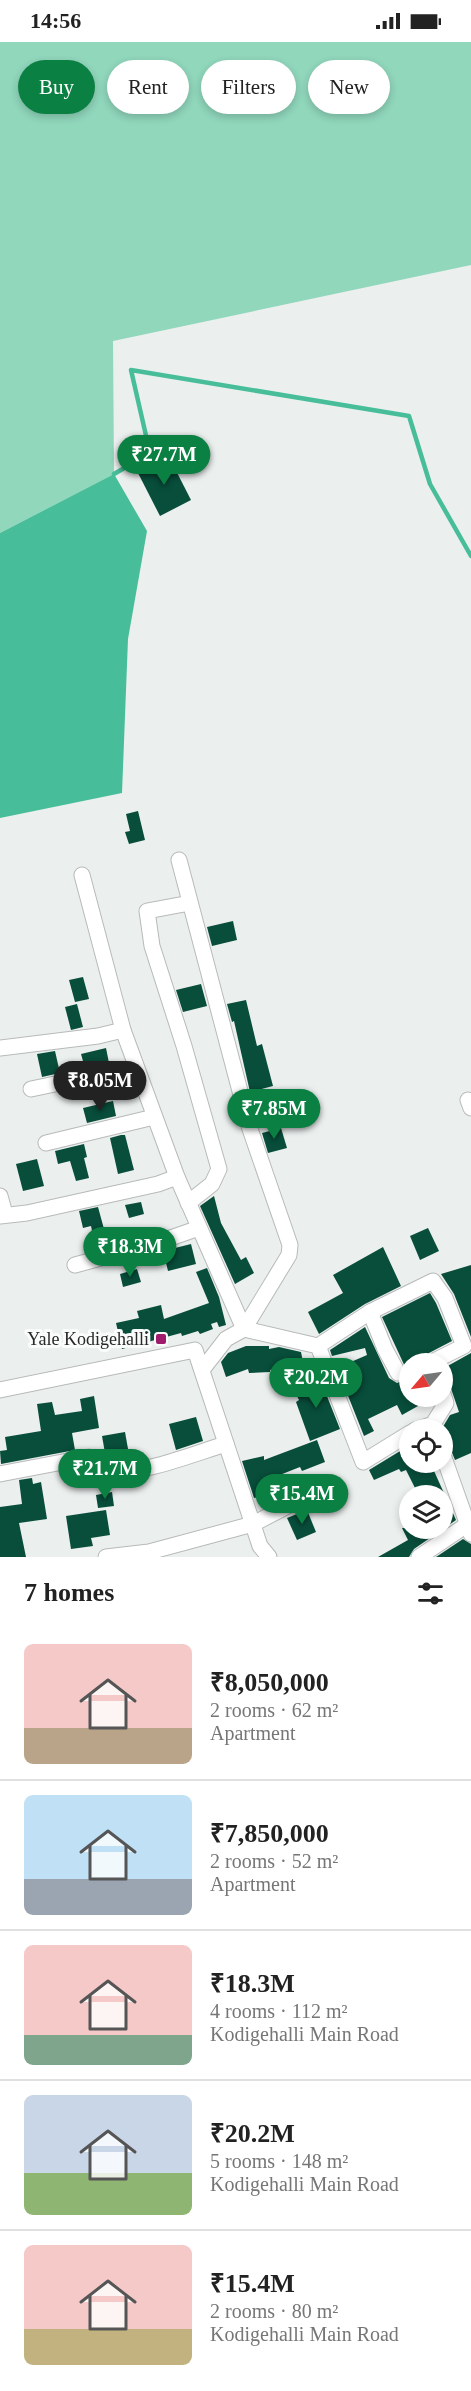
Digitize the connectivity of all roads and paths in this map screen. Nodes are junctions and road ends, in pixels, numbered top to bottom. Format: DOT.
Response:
graph roads {
  1 [pos="179,860"];
  2 [pos="82,875"];
  3 [pos="190,903"];
  4 [pos="123,1030"];
  5 [pos="0,1048"];
  6 [pos="136,1067"];
  7 [pos="32,1089"];
  8 [pos="154,1117"];
  9 [pos="46,1143"];
  10 [pos="177,1177"];
  11 [pos="0,1196"];
  12 [pos="188,1203"];
  13 [pos="2,1215"];
  14 [pos="199,1228"];
  15 [pos="75,1265"];
  16 [pos="370,1312"];
  17 [pos="244,1329"];
  18 [pos="318,1346"];
  19 [pos="450,1353"];
  20 [pos="202,1370"];
  21 [pos="398,1373"];
  22 [pos="0,1390"];
  23 [pos="399,1440"];
  24 [pos="226,1444"];
  25 [pos="450,1473"];
  26 [pos="0,1474"];
  27 [pos="301,1499"];
  28 [pos="253,1524"];
  29 [pos="470,1527"];
  30 [pos="106,1557"];
  31 [pos="269,1557"];
  32 [pos="419,1557"];
  1 -- 3 [label="street"];
  2 -- 4 [label="street"];
  3 -- 12 [label="street"];
  3 -- 17 [label="street"];
  4 -- 5 [label="street"];
  4 -- 6 [label="street"];
  6 -- 7 [label="street"];
  6 -- 8 [label="street"];
  8 -- 9 [label="street"];
  8 -- 10 [label="street"];
  10 -- 12 [label="street"];
  10 -- 13 [label="street"];
  11 -- 13 [label="street"];
  12 -- 14 [label="street"];
  14 -- 15 [label="street"];
  14 -- 17 [label="street"];
  16 -- 18 [label="street"];
  16 -- 19 [label="street"];
  16 -- 21 [label="street"];
  17 -- 18 [label="street"];
  17 -- 20 [label="street"];
  18 -- 23 [label="street"];
  20 -- 22 [label="street"];
  20 -- 24 [label="street"];
  24 -- 26 [label="street"];
  24 -- 28 [label="street"];
  25 -- 29 [label="street"];
  27 -- 28 [label="street"];
  28 -- 30 [label="street"];
  28 -- 31 [label="street"];
  29 -- 32 [label="street"];
}
